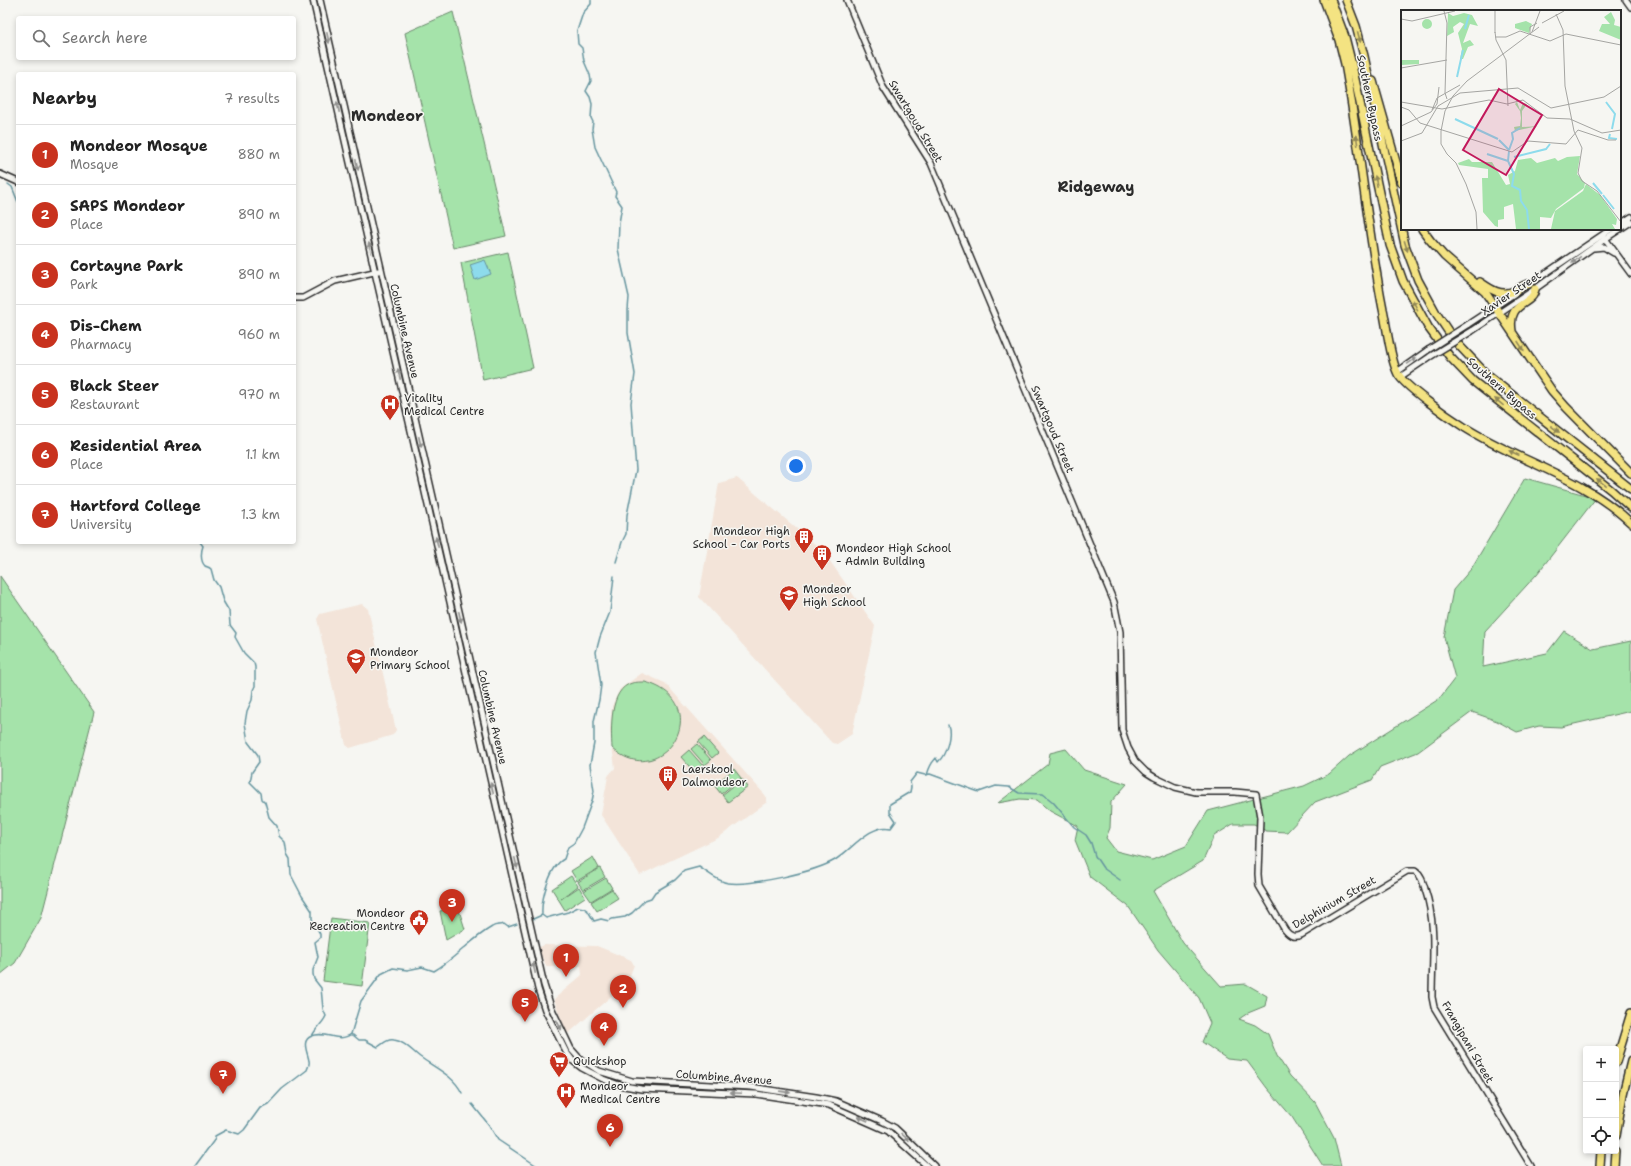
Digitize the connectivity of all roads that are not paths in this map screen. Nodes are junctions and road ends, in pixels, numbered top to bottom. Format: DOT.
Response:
graph roads {
  1 [pos="313,0"];
  2 [pos="320,0"];
  3 [pos="847,0"];
  4 [pos="1324,0"];
  5 [pos="1331,0"];
  6 [pos="1346,0"];
  7 [pos="1626,0"];
  8 [pos="1631,7"];
  9 [pos="1364,56"];
  10 [pos="345,127"];
  11 [pos="0,174"];
  12 [pos="1401,179"];
  13 [pos="16,181"];
  14 [pos="365,197"];
  15 [pos="359,198"];
  16 [pos="1631,217"];
  17 [pos="1631,222"];
  18 [pos="1621,223"];
  19 [pos="1401,227"];
  20 [pos="1621,228"];
  21 [pos="1402,230"];
  22 [pos="1423,230"];
  23 [pos="1610,230"];
  24 [pos="1617,230"];
  25 [pos="1604,237"];
  26 [pos="1590,250"];
  27 [pos="1619,258"];
  28 [pos="1454,264"];
  29 [pos="378,271"];
  30 [pos="1631,274"];
  31 [pos="1529,284"];
  32 [pos="1535,290"];
  33 [pos="296,298"];
  34 [pos="1497,310"];
  35 [pos="1513,334"];
  36 [pos="399,348"];
  37 [pos="393,349"];
  38 [pos="1429,353"];
  39 [pos="1398,374"];
  40 [pos="413,425"];
  41 [pos="1631,473"];
  42 [pos="1631,490"];
  43 [pos="433,500"];
  44 [pos="427,501"];
  45 [pos="1631,508"];
  46 [pos="1631,523"];
  47 [pos="470,662"];
  48 [pos="464,663"];
  49 [pos="488,741"];
  50 [pos="482,742"];
  51 [pos="1256,794"];
  52 [pos="1415,871"];
  53 [pos="1631,1013"];
  54 [pos="1619,1052"];
  55 [pos="1631,1061"];
  56 [pos="699,1088"];
  57 [pos="1619,1118"];
  58 [pos="1601,1154"];
  59 [pos="1615,1154"];
  60 [pos="927,1166"];
  61 [pos="935,1166"];
  62 [pos="1531,1166"];
  63 [pos="1600,1166"];
  64 [pos="1614,1166"];
  10 -- 1 [label="main road, Columbine Avenue, one-way"];
  2 -- 10 [label="main road, Columbine Avenue, one-way"];
  3 -- 51 [label="main road, Swartgoud Street"];
  39 -- 4 [label="highway, one-way"];
  45 -- 5 [label="highway, Southern Bypass, one-way"];
  6 -- 9 [label="highway, Southern Bypass, one-way"];
  7 -- 8 [label="main road"];
  9 -- 12 [label="highway"];
  9 -- 19 [label="highway, Southern Bypass, one-way"];
  10 -- 14 [label="main road, Columbine Avenue, one-way"];
  10 -- 15 [label="main road, Columbine Avenue"];
  11 -- 13 [label="main road"];
  14 -- 15 [label="main road"];
  14 -- 29 [label="main road, Columbine Avenue"];
  29 -- 15 [label="main road, Columbine Avenue, one-way"];
  16 -- 18 [label="main road"];
  17 -- 20 [label="main road, Xavier Street"];
  21 -- 42 [label="highway, Southern Bypass, one-way"];
  22 -- 28 [label="highway"];
  23 -- 25 [label="main road, Xavier Street"];
  24 -- 25 [label="main road, Xavier Street"];
  25 -- 26 [label="main road, Xavier Street"];
  25 -- 27 [label="main road"];
  25 -- 31 [label="main road, Xavier Street"];
  26 -- 27 [label="main road"];
  26 -- 32 [label="main road, Xavier Street, one-way"];
  27 -- 30 [label="main road"];
  28 -- 31 [label="highway"];
  28 -- 34 [label="highway"];
  29 -- 33 [label="main road"];
  29 -- 36 [label="main road, Columbine Avenue"];
  29 -- 37 [label="main road, Columbine Avenue"];
  31 -- 34 [label="main road, Xavier Street"];
  32 -- 34 [label="main road, Xavier Street"];
  32 -- 35 [label="highway"];
  34 -- 35 [label="highway"];
  34 -- 38 [label="main road, Xavier Street, bridge"];
  34 -- 38 [label="main road, Xavier Street, bridge"];
  35 -- 41 [label="highway, one-way"];
  36 -- 37 [label="main road"];
  36 -- 40 [label="main road, Columbine Avenue"];
  40 -- 37 [label="main road, Columbine Avenue, one-way"];
  38 -- 39 [label="main road, Xavier Street"];
  46 -- 39 [label="highway, one-way"];
  40 -- 43 [label="main road, Columbine Avenue, one-way"];
  40 -- 44 [label="main road, Columbine Avenue"];
  43 -- 44 [label="main road"];
  43 -- 47 [label="main road, Columbine Avenue, one-way"];
  48 -- 44 [label="main road, Columbine Avenue, one-way"];
  47 -- 48 [label="main road"];
  47 -- 49 [label="main road, Columbine Avenue"];
  48 -- 50 [label="main road, Columbine Avenue"];
  49 -- 50 [label="main road"];
  49 -- 56 [label="main road, Columbine Avenue, one-way"];
  56 -- 50 [label="main road, Columbine Avenue, one-way"];
  51 -- 52 [label="main road, Delphinium Street"];
  52 -- 62 [label="main road, Frangipani Street"];
  53 -- 54 [label="highway"];
  55 -- 57 [label="highway"];
  60 -- 56 [label="main road, Columbine Avenue, one-way"];
  56 -- 61 [label="main road, Columbine Avenue, one-way"];
  58 -- 63 [label="highway"];
  59 -- 64 [label="highway"];
}
